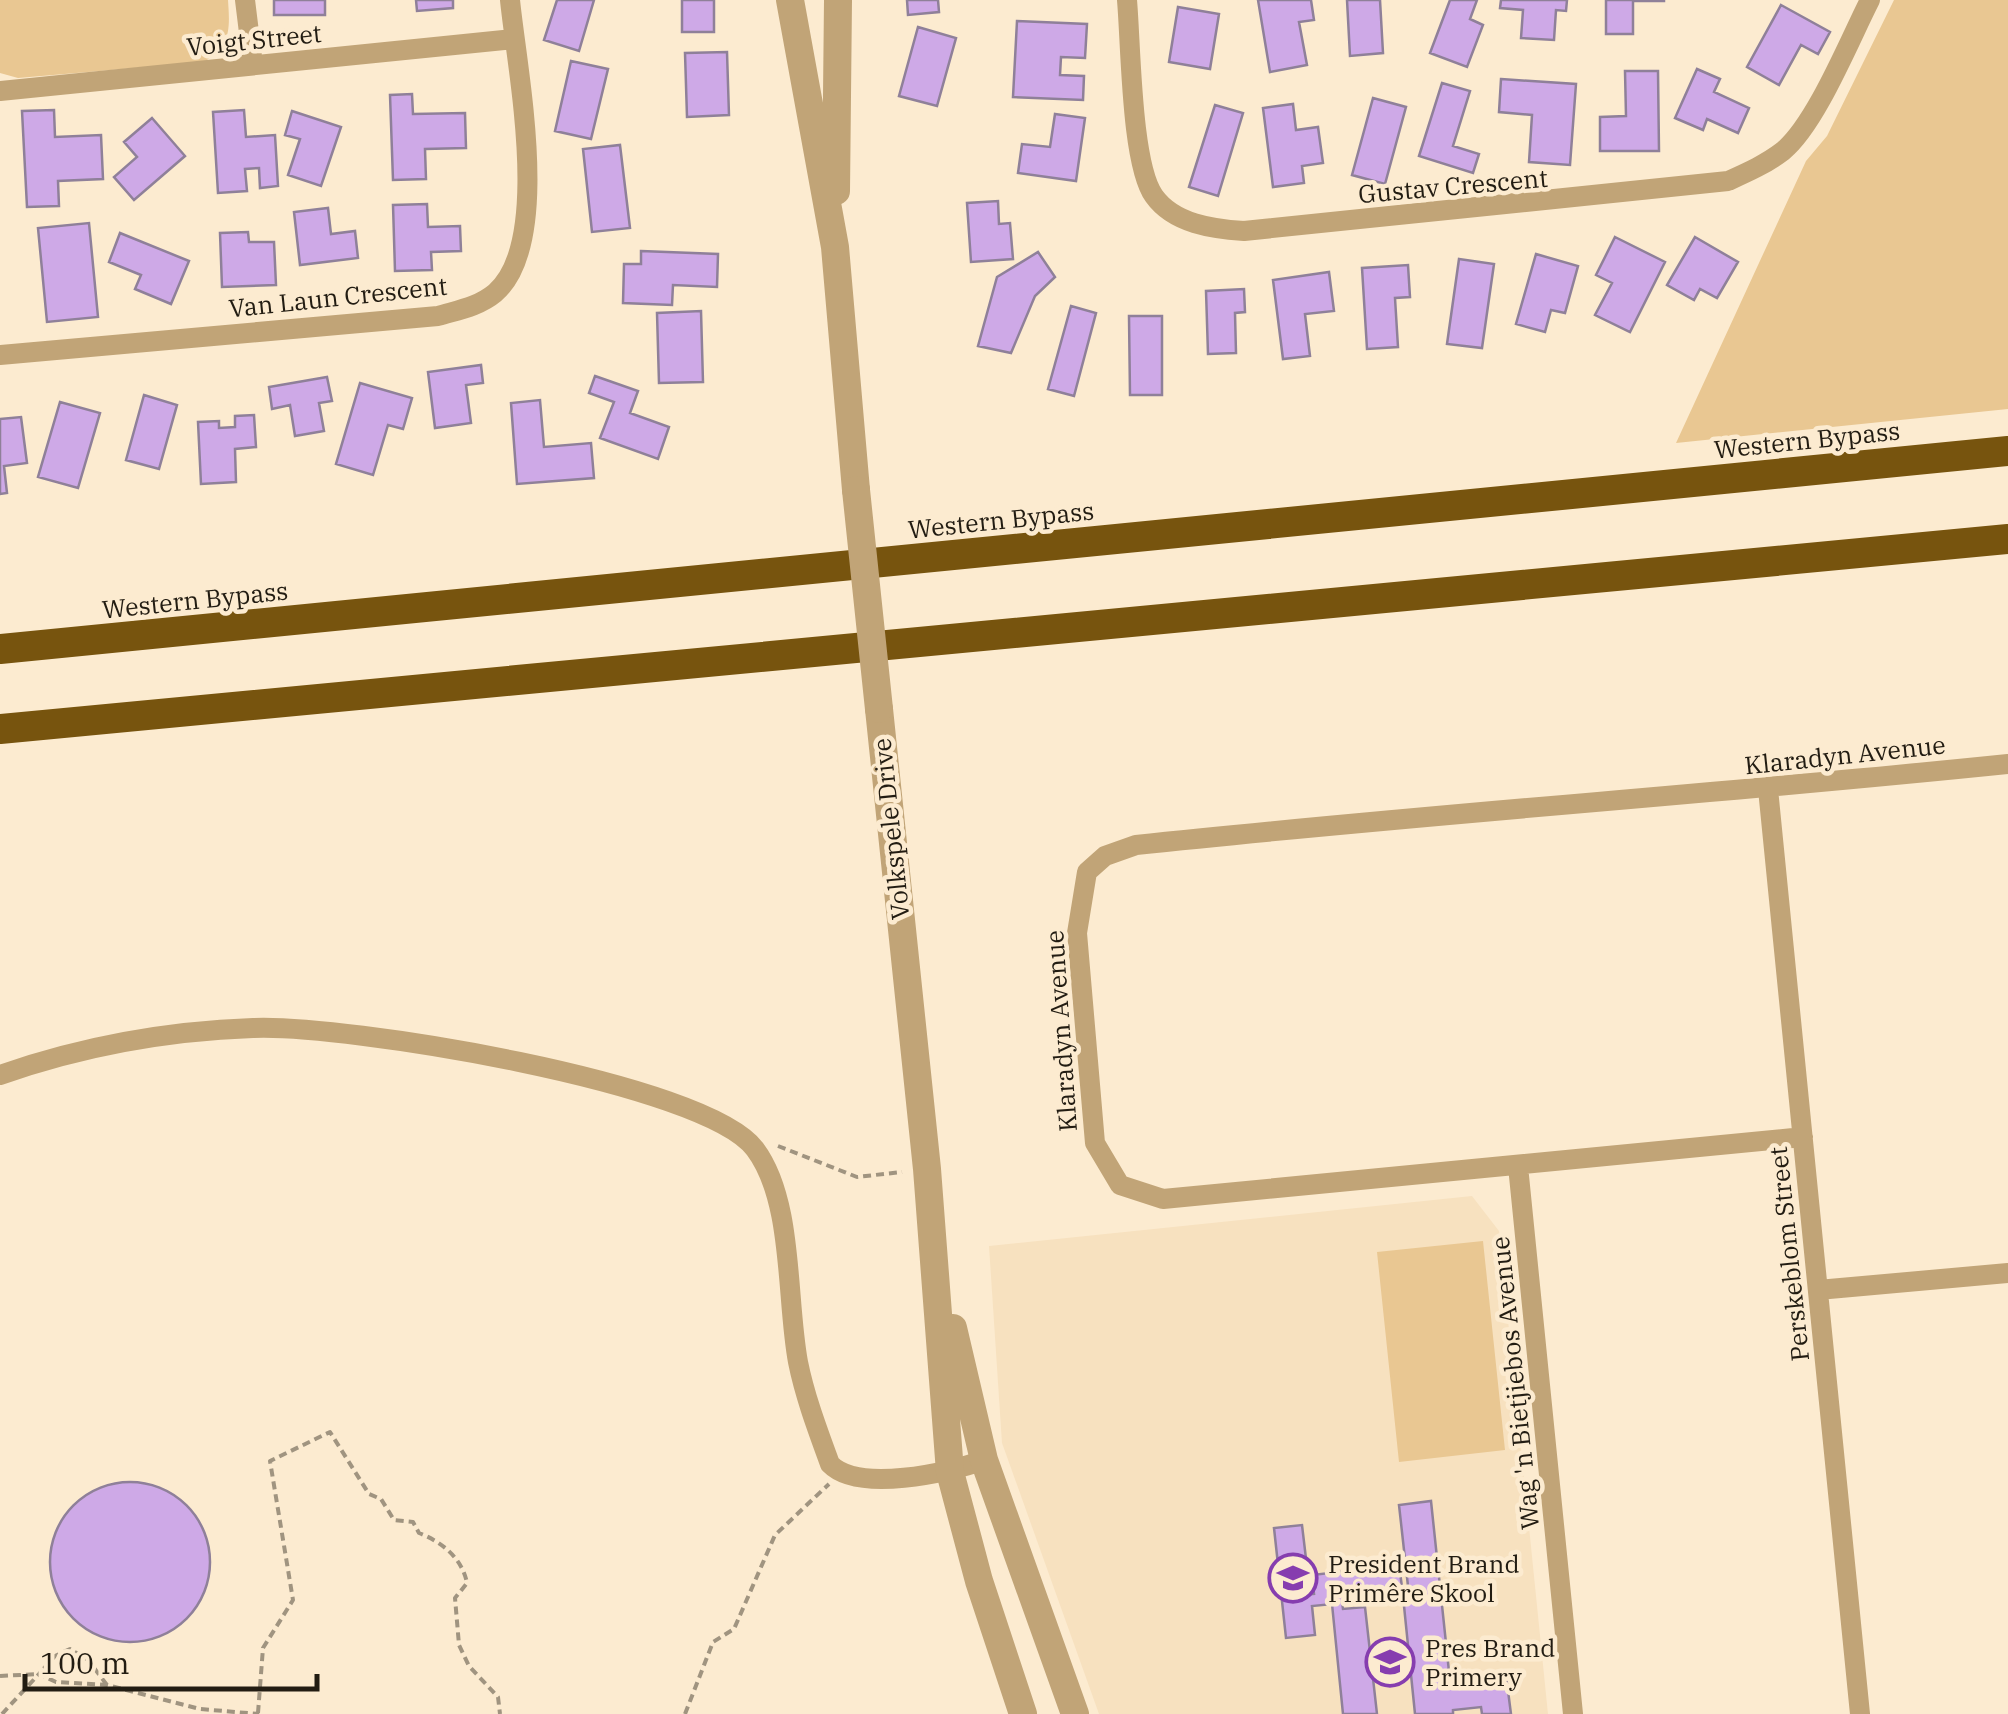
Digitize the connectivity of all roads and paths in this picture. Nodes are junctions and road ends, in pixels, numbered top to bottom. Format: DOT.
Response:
graph roads {
  1 [pos="245,0"];
  2 [pos="510,0"];
  3 [pos="790,0"];
  4 [pos="838,0"];
  5 [pos="1126,0"];
  6 [pos="1870,0"];
  7 [pos="839,36"];
  8 [pos="514,38"];
  9 [pos="796,40"];
  10 [pos="252,65"];
  11 [pos="0,90"];
  12 [pos="835,247"];
  13 [pos="0,355"];
  14 [pos="2008,451"];
  15 [pos="2008,539"];
  16 [pos="0,650"];
  17 [pos="0,729"];
  18 [pos="2008,764"];
  19 [pos="1768,789"];
  20 [pos="0,1074"];
  21 [pos="740,1131"];
  22 [pos="1803,1137"];
  23 [pos="1518,1166"];
  24 [pos="926,1168"];
  25 [pos="2008,1273"];
  26 [pos="1818,1290"];
  27 [pos="984,1460"];
  28 [pos="950,1472"];
  29 [pos="839,1473"];
  30 [pos="39,1674"];
  31 [pos="0,1676"];
  32 [pos="107,1685"];
  33 [pos="258,1713"];
  34 [pos="2,1714"];
  35 [pos="500,1714"];
  36 [pos="684,1714"];
  37 [pos="1023,1714"];
  38 [pos="1075,1714"];
  39 [pos="1573,1714"];
  40 [pos="1860,1714"];
  1 -- 10 [label="street"];
  2 -- 8 [label="street, Van Laun Crescent"];
  3 -- 9 [label="street"];
  4 -- 7 [label="street"];
  5 -- 6 [label="street, Gustav Crescent"];
  7 -- 9 [label="street"];
  7 -- 12 [label="street"];
  8 -- 10 [label="street, Voigt Street"];
  8 -- 13 [label="street, Van Laun Crescent"];
  9 -- 12 [label="street"];
  10 -- 11 [label="street, Voigt Street"];
  12 -- 24 [label="street, Volkspele Drive, bridge"];
  14 -- 16 [label="highway, Western Bypass"];
  15 -- 17 [label="highway"];
  18 -- 19 [label="street, Klaradyn Avenue"];
  19 -- 22 [label="street, Perskeblom Street"];
  19 -- 23 [label="street, Klaradyn Avenue"];
  20 -- 21 [label="street"];
  21 -- 24 [label="path"];
  21 -- 29 [label="street"];
  22 -- 23 [label="street, Klaradyn Avenue"];
  22 -- 26 [label="street, Perskeblom Street"];
  23 -- 39 [label="street, Wag 'n Bietjiebos Avenue"];
  24 -- 27 [label="street, Volkspele Drive"];
  24 -- 28 [label="street, Volkspele Drive"];
  25 -- 26 [label="street"];
  26 -- 40 [label="street, Perskeblom Street"];
  27 -- 28 [label="street"];
  27 -- 38 [label="street, Volkspele Drive"];
  28 -- 29 [label="street"];
  28 -- 37 [label="street, Volkspele Drive"];
  29 -- 36 [label="path"];
  30 -- 31 [label="path"];
  30 -- 32 [label="path"];
  30 -- 32 [label="path"];
  30 -- 34 [label="path"];
  32 -- 33 [label="path"];
  33 -- 35 [label="path"];
}
